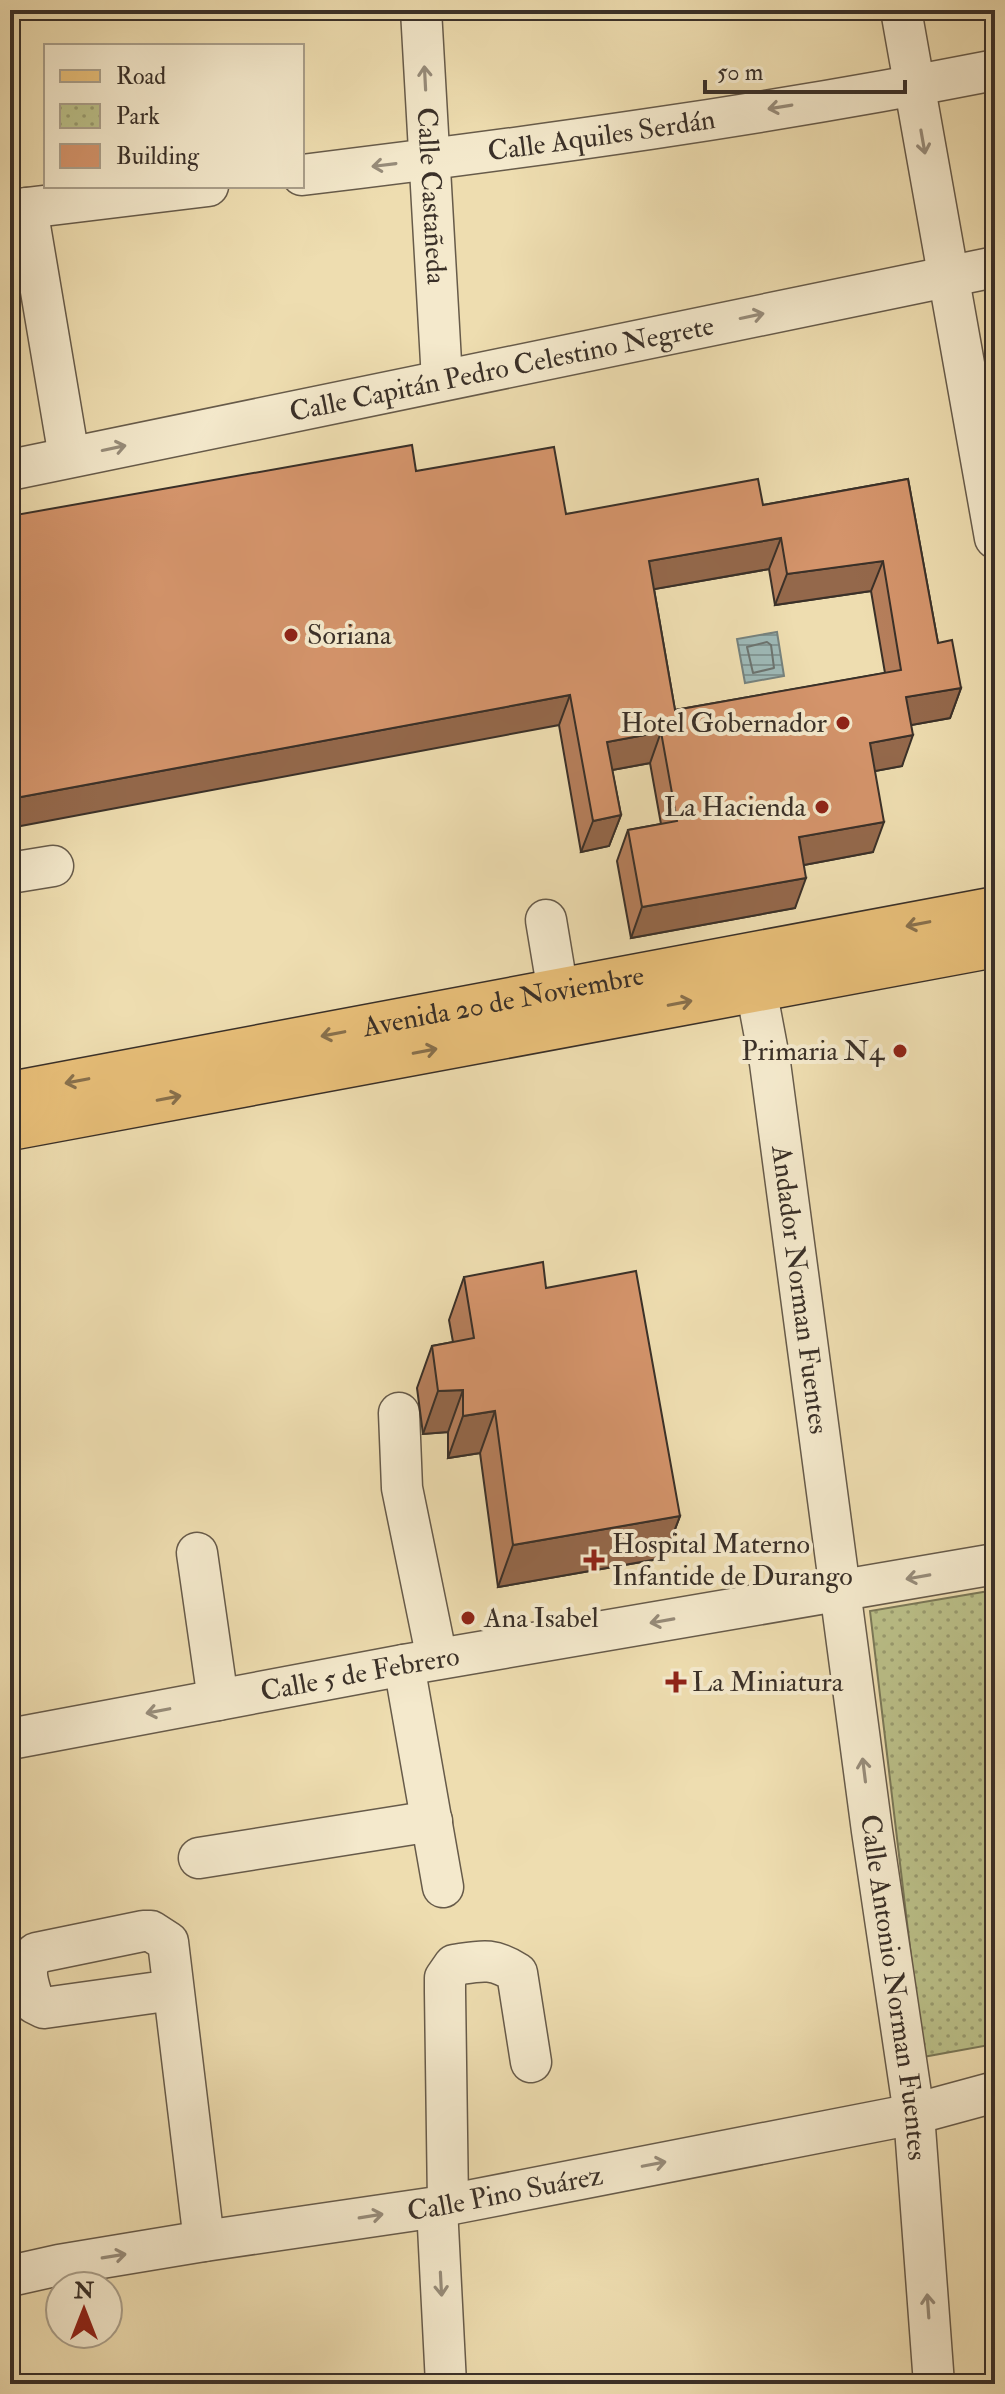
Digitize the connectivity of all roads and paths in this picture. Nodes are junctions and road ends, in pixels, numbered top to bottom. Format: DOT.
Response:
graph roads {
  1 [pos="421,10"];
  2 [pos="901,10"];
  3 [pos="995,70"];
  4 [pos="914,86"];
  5 [pos="430,159"];
  6 [pos="304,175"];
  7 [pos="192,188"];
  8 [pos="19,209"];
  9 [pos="995,267"];
  10 [pos="947,276"];
  11 [pos="442,380"];
  12 [pos="69,457"];
  13 [pos="10,470"];
  14 [pos="995,538"];
  15 [pos="53,866"];
  16 [pos="10,873"];
  17 [pos="995,909"];
  18 [pos="546,920"];
  19 [pos="995,945"];
  20 [pos="756,989"];
  21 [pos="558,992"];
  22 [pos="10,1094"];
  23 [pos="10,1128"];
  24 [pos="399,1413"];
  25 [pos="197,1553"];
  26 [pos="995,1564"];
  27 [pos="841,1590"];
  28 [pos="420,1662"];
  29 [pos="218,1700"];
  30 [pos="10,1739"];
  31 [pos="432,1821"];
  32 [pos="199,1858"];
  33 [pos="443,1887"];
  34 [pos="173,1990"];
  35 [pos="531,2062"];
  36 [pos="995,2092"];
  37 [pos="914,2114"];
  38 [pos="442,2206"];
  39 [pos="204,2241"];
  40 [pos="10,2276"];
  41 [pos="446,2384"];
  42 [pos="934,2384"];
  5 -- 1 [label="street, Calle Castañeda, one-way"];
  2 -- 4 [label="street"];
  3 -- 4 [label="street, Calle Aquiles Serdán"];
  4 -- 5 [label="street, Calle Aquiles Serdán, one-way"];
  4 -- 10 [label="street, one-way"];
  5 -- 6 [label="street, Calle Aquiles Serdán, one-way"];
  5 -- 11 [label="street, Calle Castañeda"];
  7 -- 8 [label="street"];
  8 -- 12 [label="street"];
  9 -- 10 [label="street, Calle Capitán Pedro Celestino Negrete"];
  11 -- 10 [label="street, Calle Capitán Pedro Celestino Negrete, one-way"];
  10 -- 14 [label="street"];
  12 -- 11 [label="street, Calle Capitán Pedro Celestino Negrete, one-way"];
  12 -- 13 [label="street, Calle Capitán Pedro Celestino Negrete"];
  15 -- 16 [label="street"];
  17 -- 21 [label="main road, Avenida 20 de Noviembre, one-way"];
  18 -- 21 [label="street"];
  19 -- 20 [label="main road, Avenida 20 de Noviembre"];
  23 -- 20 [label="main road, Avenida 20 de Noviembre, one-way"];
  20 -- 27 [label="street, Andador Norman Fuentes"];
  21 -- 22 [label="main road, Avenida 20 de Noviembre, one-way"];
  24 -- 28 [label="street"];
  25 -- 29 [label="street"];
  26 -- 27 [label="street, Calle 5 de Febrero, one-way"];
  27 -- 28 [label="street, Calle 5 de Febrero, one-way"];
  37 -- 27 [label="street, Calle Antonio Norman Fuentes, one-way"];
  28 -- 29 [label="street, Calle 5 de Febrero"];
  28 -- 31 [label="street"];
  29 -- 30 [label="street, Calle 5 de Febrero, one-way"];
  31 -- 32 [label="street"];
  31 -- 33 [label="street"];
  34 -- 39 [label="street"];
  35 -- 38 [label="street"];
  36 -- 37 [label="street, Calle Pino Suárez"];
  38 -- 37 [label="street, Calle Pino Suárez, one-way"];
  42 -- 37 [label="street, Calle Antonio Norman Fuentes, one-way"];
  39 -- 38 [label="street, Calle Pino Suárez, one-way"];
  38 -- 41 [label="street, one-way"];
  40 -- 39 [label="street, Calle Pino Suárez, one-way"];
}
